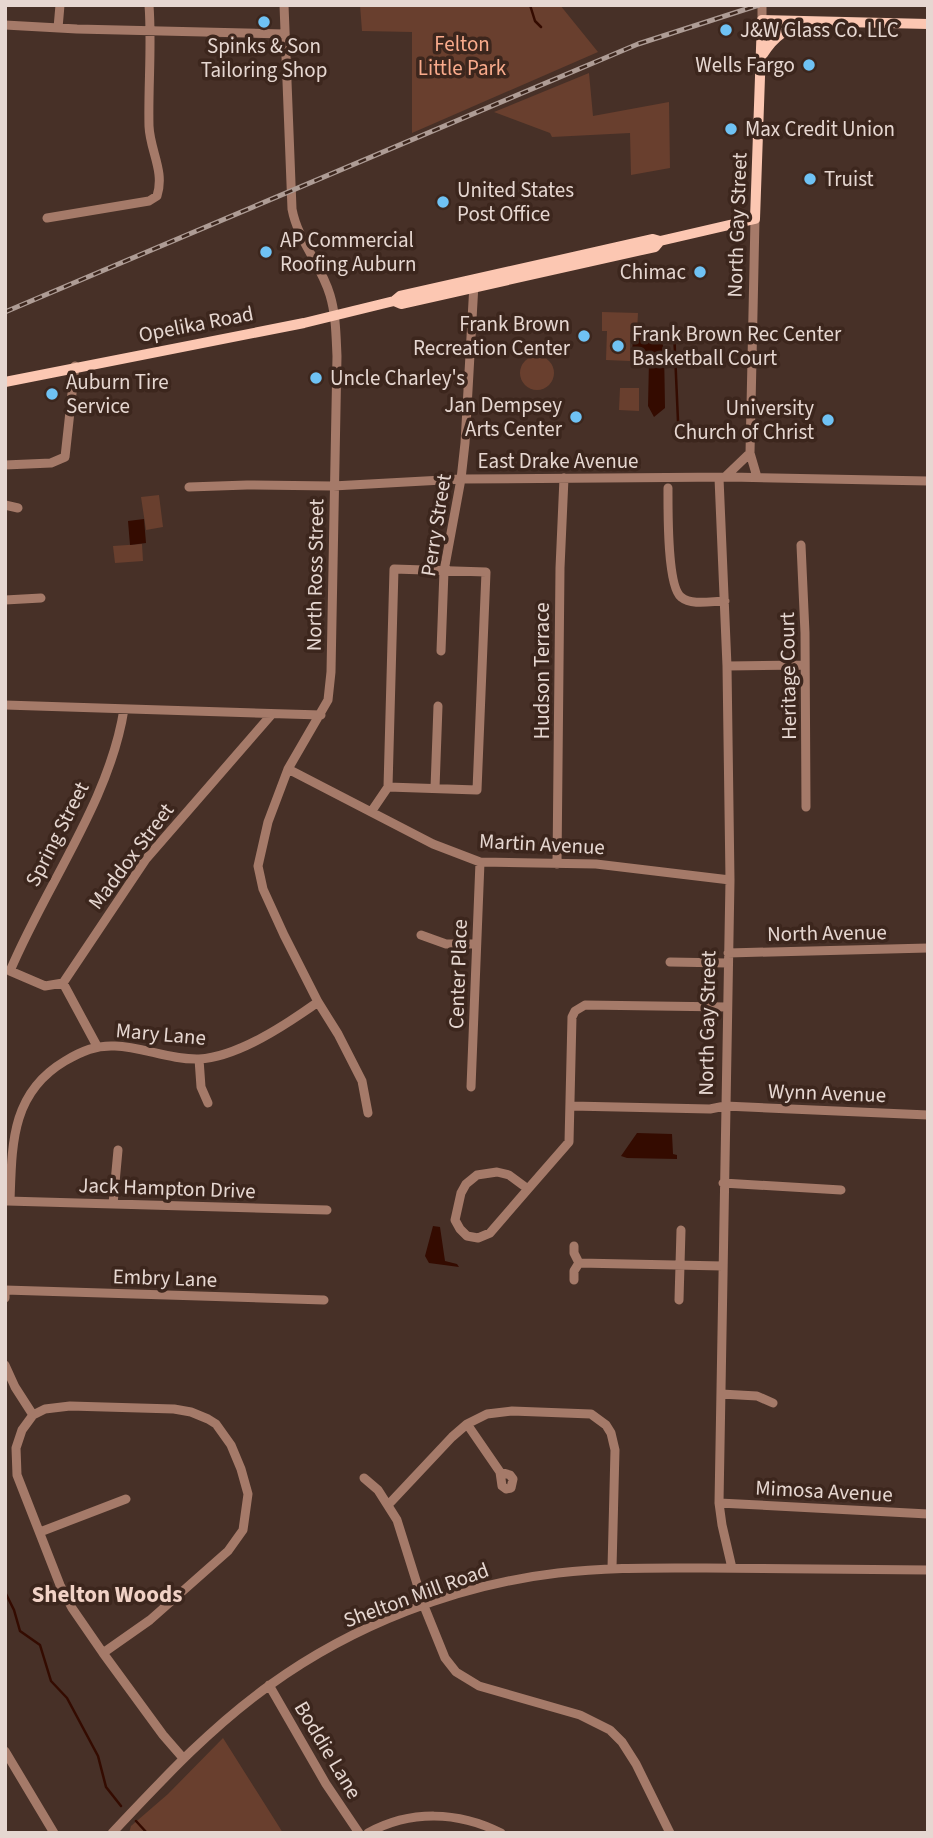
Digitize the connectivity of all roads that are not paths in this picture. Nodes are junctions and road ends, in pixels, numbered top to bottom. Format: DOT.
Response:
graph roads {
  1 [pos="60,5"];
  2 [pos="149,5"];
  3 [pos="284,5"];
  4 [pos="762,5"];
  5 [pos="762,20"];
  6 [pos="812,20"];
  7 [pos="928,24"];
  8 [pos="5,25"];
  9 [pos="58,28"];
  10 [pos="151,31"];
  11 [pos="285,34"];
  12 [pos="762,56"];
  13 [pos="47,218"];
  14 [pos="755,219"];
  15 [pos="474,284"];
  16 [pos="334,314"];
  17 [pos="75,366"];
  18 [pos="5,382"];
  19 [pos="750,453"];
  20 [pos="5,465"];
  21 [pos="722,477"];
  22 [pos="757,477"];
  23 [pos="564,478"];
  24 [pos="461,479"];
  25 [pos="928,481"];
  26 [pos="333,486"];
  27 [pos="189,487"];
  28 [pos="667,488"];
  29 [pos="5,505"];
  30 [pos="18,509"];
  31 [pos="801,545"];
  32 [pos="444,571"];
  33 [pos="41,598"];
  34 [pos="5,600"];
  35 [pos="725,601"];
  36 [pos="441,651"];
  37 [pos="805,665"];
  38 [pos="727,666"];
  39 [pos="5,705"];
  40 [pos="438,706"];
  41 [pos="124,709"];
  42 [pos="272,714"];
  43 [pos="321,715"];
  44 [pos="288,769"];
  45 [pos="388,787"];
  46 [pos="435,788"];
  47 [pos="806,807"];
  48 [pos="371,813"];
  49 [pos="480,862"];
  50 [pos="557,864"];
  51 [pos="730,880"];
  52 [pos="421,935"];
  53 [pos="476,944"];
  54 [pos="928,948"];
  55 [pos="728,958"];
  56 [pos="670,962"];
  57 [pos="63,983"];
  58 [pos="318,1002"];
  59 [pos="727,1007"];
  60 [pos="97,1046"];
  61 [pos="199,1059"];
  62 [pos="471,1087"];
  63 [pos="208,1103"];
  64 [pos="570,1106"];
  65 [pos="724,1106"];
  66 [pos="368,1113"];
  67 [pos="928,1115"];
  68 [pos="118,1150"];
  69 [pos="723,1183"];
  70 [pos="528,1189"];
  71 [pos="841,1190"];
  72 [pos="7,1201"];
  73 [pos="113,1204"];
  74 [pos="327,1210"];
  75 [pos="681,1230"];
  76 [pos="574,1246"];
  77 [pos="579,1264"];
  78 [pos="680,1265"];
  79 [pos="723,1266"];
  80 [pos="574,1280"];
  81 [pos="5,1290"];
  82 [pos="5,1298"];
  83 [pos="324,1300"];
  84 [pos="679,1300"];
  85 [pos="5,1365"];
  86 [pos="721,1394"];
  87 [pos="773,1403"];
  88 [pos="33,1415"];
  89 [pos="467,1424"];
  90 [pos="500,1472"];
  91 [pos="364,1478"];
  92 [pos="126,1499"];
  93 [pos="719,1503"];
  94 [pos="389,1504"];
  95 [pos="928,1514"];
  96 [pos="40,1532"];
  97 [pos="611,1568"];
  98 [pos="732,1569"];
  99 [pos="928,1570"];
  100 [pos="424,1606"];
  101 [pos="103,1653"];
  102 [pos="270,1685"];
  103 [pos="5,1751"];
  104 [pos="183,1758"];
  105 [pos="54,1833"];
  106 [pos="113,1833"];
  107 [pos="359,1833"];
  108 [pos="368,1833"];
  109 [pos="501,1833"];
  110 [pos="670,1833"];
  1 -- 9 [label="street"];
  2 -- 10 [label="street"];
  3 -- 11 [label="street, North Ross Street"];
  4 -- 5 [label="street, North Gay Street"];
  5 -- 6 [label="main road"];
  5 -- 12 [label="main road, North Gay Street"];
  6 -- 7 [label="main road"];
  6 -- 12 [label="main road"];
  8 -- 9 [label="street"];
  9 -- 10 [label="street"];
  10 -- 11 [label="street"];
  10 -- 13 [label="street"];
  11 -- 16 [label="street, North Ross Street"];
  12 -- 14 [label="main road, North Gay Street"];
  14 -- 15 [label="main road, Opelika Road"];
  14 -- 19 [label="street, North Gay Street"];
  15 -- 16 [label="main road, Opelika Road"];
  15 -- 24 [label="street, Perry Street"];
  16 -- 17 [label="main road, Opelika Road"];
  16 -- 26 [label="street, North Ross Street"];
  17 -- 18 [label="main road, Opelika Road"];
  17 -- 20 [label="street"];
  19 -- 21 [label="street"];
  19 -- 22 [label="street, North Gay Street"];
  21 -- 22 [label="street, East Drake Avenue"];
  21 -- 23 [label="street, East Drake Avenue"];
  21 -- 35 [label="street, North Gay Street"];
  22 -- 25 [label="street, East Drake Avenue"];
  23 -- 24 [label="street, East Drake Avenue"];
  23 -- 50 [label="street, Hudson Terrace"];
  24 -- 26 [label="street, East Drake Avenue"];
  24 -- 32 [label="street, Perry Street"];
  26 -- 27 [label="street, East Drake Avenue"];
  26 -- 43 [label="street, North Ross Street"];
  28 -- 35 [label="street"];
  29 -- 30 [label="street"];
  31 -- 37 [label="street, Heritage Court"];
  32 -- 36 [label="street, Perry Street"];
  32 -- 45 [label="street"];
  32 -- 46 [label="street"];
  33 -- 34 [label="street"];
  35 -- 38 [label="street, North Gay Street"];
  37 -- 38 [label="street"];
  37 -- 47 [label="street, Heritage Court"];
  38 -- 51 [label="street, North Gay Street"];
  39 -- 41 [label="street"];
  40 -- 46 [label="street"];
  41 -- 42 [label="street"];
  41 -- 57 [label="street, Spring Street"];
  42 -- 43 [label="street"];
  42 -- 57 [label="street, Maddox Street"];
  43 -- 44 [label="street, North Ross Street"];
  44 -- 48 [label="street, Martin Avenue"];
  44 -- 58 [label="street, North Ross Street"];
  45 -- 46 [label="street"];
  45 -- 48 [label="street"];
  48 -- 49 [label="street, Martin Avenue"];
  49 -- 50 [label="street, Martin Avenue"];
  49 -- 53 [label="street, Center Place"];
  50 -- 51 [label="street, Martin Avenue"];
  51 -- 55 [label="street, North Gay Street"];
  52 -- 53 [label="street"];
  53 -- 62 [label="street, Center Place"];
  54 -- 55 [label="street, North Avenue"];
  55 -- 56 [label="street, North Avenue"];
  55 -- 59 [label="street, North Gay Street"];
  57 -- 60 [label="street"];
  58 -- 61 [label="street, Mary Lane"];
  58 -- 66 [label="street, North Ross Street"];
  59 -- 64 [label="street"];
  59 -- 65 [label="street, North Gay Street"];
  60 -- 61 [label="street, Mary Lane"];
  60 -- 72 [label="street, Mary Lane"];
  61 -- 63 [label="street"];
  64 -- 65 [label="street, Wynn Avenue"];
  64 -- 70 [label="street"];
  65 -- 67 [label="street, Wynn Avenue"];
  65 -- 69 [label="street, North Gay Street"];
  68 -- 73 [label="street"];
  69 -- 71 [label="street"];
  69 -- 79 [label="street, North Gay Street"];
  70 -- 70 [label="street"];
  72 -- 73 [label="street, Jack Hampton Drive"];
  73 -- 74 [label="street, Jack Hampton Drive"];
  75 -- 78 [label="street"];
  76 -- 77 [label="street"];
  77 -- 78 [label="street"];
  77 -- 80 [label="street"];
  78 -- 79 [label="street"];
  78 -- 84 [label="street"];
  79 -- 86 [label="street, North Gay Street"];
  81 -- 82 [label="street"];
  81 -- 83 [label="street, Embry Lane"];
  85 -- 88 [label="street"];
  86 -- 87 [label="street"];
  86 -- 93 [label="street, North Gay Street"];
  88 -- 96 [label="street"];
  88 -- 101 [label="street"];
  89 -- 90 [label="street"];
  89 -- 94 [label="street"];
  89 -- 97 [label="street"];
  91 -- 94 [label="street"];
  92 -- 96 [label="street"];
  93 -- 95 [label="street, Mimosa Avenue"];
  93 -- 98 [label="street, North Gay Street"];
  94 -- 100 [label="street"];
  96 -- 101 [label="street"];
  97 -- 98 [label="street, Shelton Mill Road"];
  97 -- 100 [label="street, Shelton Mill Road"];
  98 -- 99 [label="street, Shelton Mill Road"];
  100 -- 102 [label="street, Shelton Mill Road"];
  100 -- 110 [label="street"];
  101 -- 104 [label="street"];
  102 -- 104 [label="street, Shelton Mill Road"];
  102 -- 107 [label="street, Boddie Lane"];
  103 -- 105 [label="street"];
  104 -- 106 [label="street, Shelton Mill Road"];
  108 -- 109 [label="street"];
}
